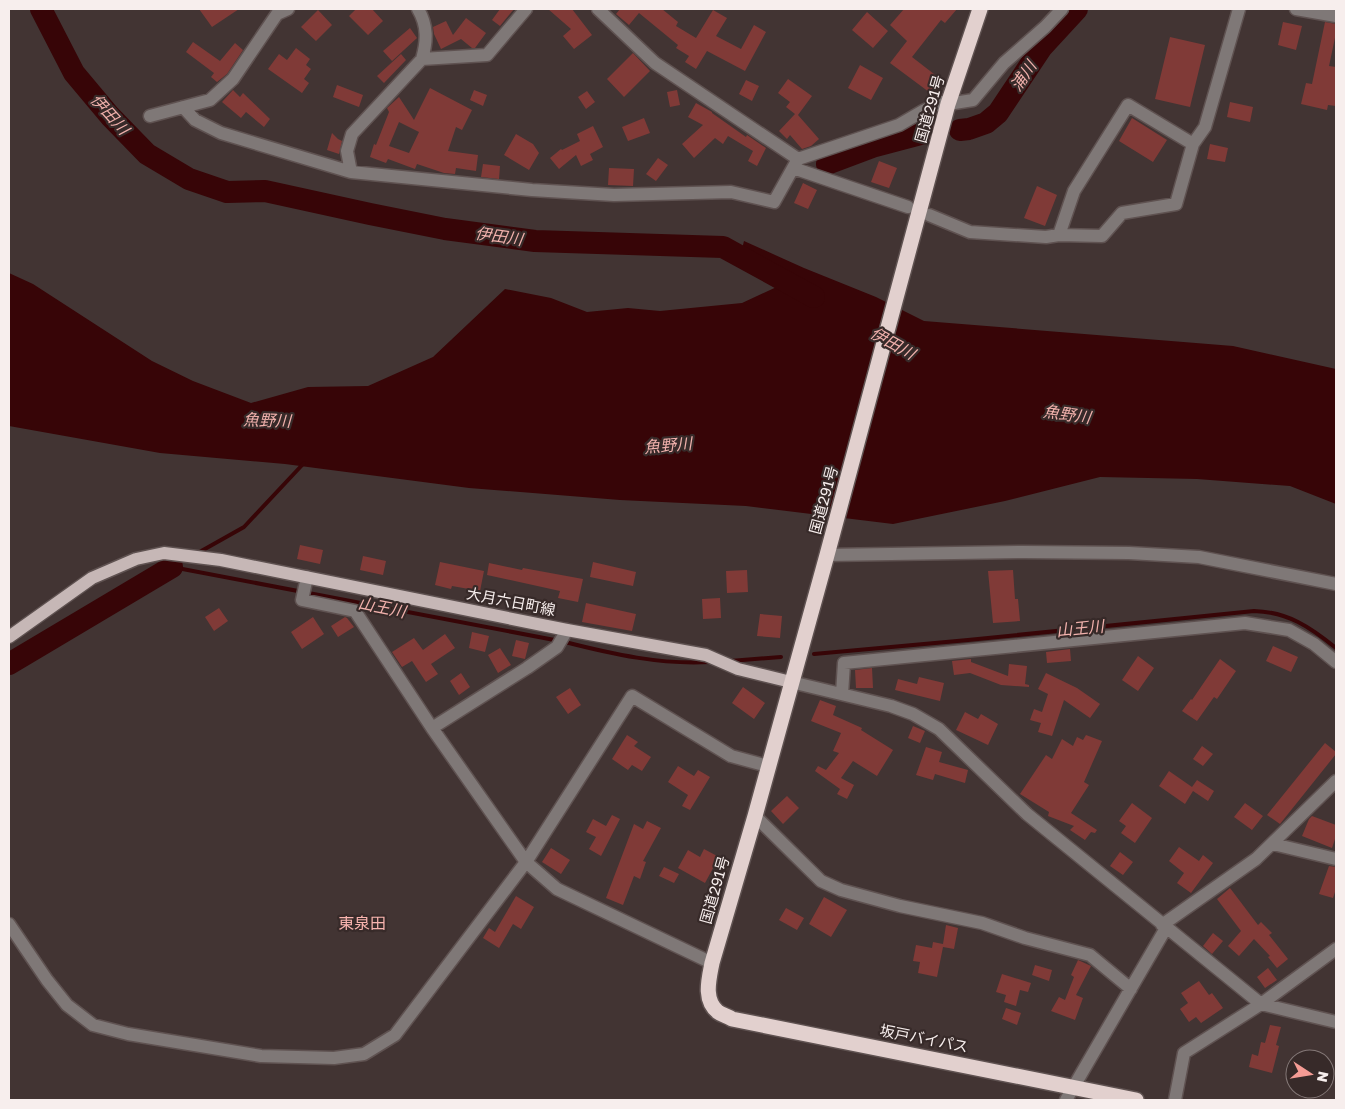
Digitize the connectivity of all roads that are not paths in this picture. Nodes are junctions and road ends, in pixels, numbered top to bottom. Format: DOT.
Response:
graph roads {
  1 [pos="288,9"];
  2 [pos="418,9"];
  3 [pos="526,9"];
  4 [pos="598,9"];
  5 [pos="980,9"];
  6 [pos="1062,9"];
  7 [pos="1239,9"];
  8 [pos="1296,9"];
  9 [pos="1336,16"];
  10 [pos="422,59"];
  11 [pos="948,104"];
  12 [pos="183,108"];
  13 [pos="150,116"];
  14 [pos="1192,144"];
  15 [pos="796,163"];
  16 [pos="351,172"];
  17 [pos="908,207"];
  18 [pos="929,215"];
  19 [pos="1059,235"];
  20 [pos="828,552"];
  21 [pos="307,577"];
  22 [pos="1336,584"];
  23 [pos="566,630"];
  24 [pos="9,637"];
  25 [pos="1336,662"];
  26 [pos="792,682"];
  27 [pos="842,694"];
  28 [pos="432,728"];
  29 [pos="768,766"];
  30 [pos="1336,781"];
  31 [pos="755,816"];
  32 [pos="1273,844"];
  33 [pos="1336,859"];
  34 [pos="526,862"];
  35 [pos="9,924"];
  36 [pos="1164,927"];
  37 [pos="1336,949"];
  38 [pos="712,963"];
  39 [pos="1131,989"];
  40 [pos="710,1002"];
  41 [pos="1261,1004"];
  42 [pos="1336,1022"];
  43 [pos="1070,1094"];
  44 [pos="1136,1100"];
  45 [pos="1175,1100"];
  1 -- 12 [label="street"];
  2 -- 10 [label="street"];
  3 -- 10 [label="street"];
  4 -- 15 [label="street"];
  5 -- 11 [label="highway, 国道291号"];
  6 -- 11 [label="street"];
  7 -- 14 [label="street"];
  8 -- 9 [label="street"];
  10 -- 16 [label="street"];
  11 -- 15 [label="street"];
  11 -- 20 [label="highway, 国道291号"];
  12 -- 13 [label="street"];
  12 -- 16 [label="street"];
  14 -- 19 [label="street"];
  14 -- 19 [label="street"];
  15 -- 16 [label="street"];
  15 -- 17 [label="street"];
  18 -- 19 [label="street"];
  20 -- 22 [label="street"];
  20 -- 26 [label="highway, 国道291号"];
  21 -- 23 [label="main road, 大月六日町線"];
  21 -- 24 [label="main road, 大月六日町線"];
  21 -- 28 [label="street"];
  23 -- 26 [label="main road, 大月六日町線"];
  23 -- 28 [label="street"];
  25 -- 27 [label="street"];
  26 -- 27 [label="street"];
  26 -- 29 [label="highway, 国道291号"];
  27 -- 36 [label="street"];
  28 -- 34 [label="street"];
  29 -- 31 [label="highway, 国道291号"];
  29 -- 34 [label="street"];
  30 -- 32 [label="street"];
  31 -- 38 [label="highway, 国道291号"];
  31 -- 39 [label="street"];
  32 -- 33 [label="street"];
  32 -- 36 [label="street"];
  34 -- 35 [label="street"];
  34 -- 38 [label="street"];
  36 -- 39 [label="street"];
  36 -- 41 [label="street"];
  37 -- 41 [label="street"];
  38 -- 40 [label="highway, 国道291号"];
  39 -- 43 [label="street"];
  40 -- 43 [label="highway, 坂戸バイパス"];
  41 -- 42 [label="street"];
  41 -- 45 [label="street"];
  43 -- 44 [label="highway, 坂戸バイパス"];
}
